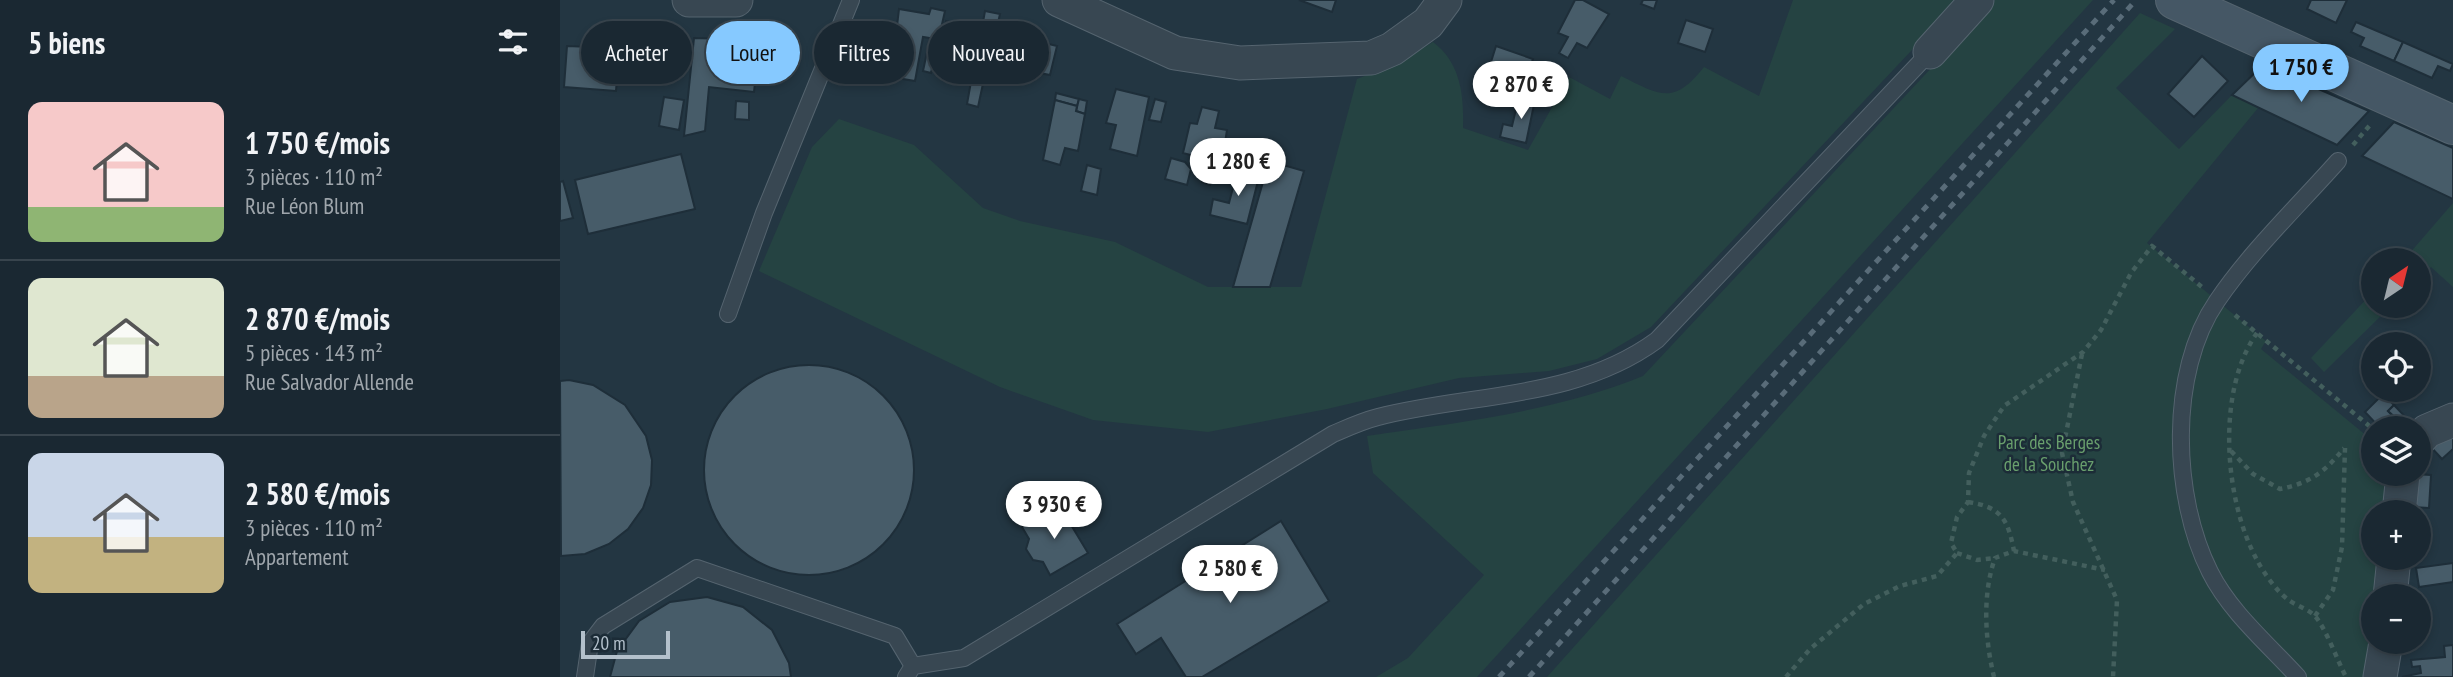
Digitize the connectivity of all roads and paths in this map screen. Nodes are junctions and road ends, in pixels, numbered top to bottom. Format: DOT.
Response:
graph roads {
  1 [pos="689,0"];
  2 [pos="736,0"];
  3 [pos="851,0"];
  4 [pos="1059,0"];
  5 [pos="1445,0"];
  6 [pos="1977,0"];
  7 [pos="2175,0"];
  8 [pos="1930,52"];
  9 [pos="2372,123"];
  10 [pos="2453,125"];
  11 [pos="2344,154"];
  12 [pos="2217,300"];
  13 [pos="728,314"];
  14 [pos="2257,334"];
  15 [pos="2082,353"];
  16 [pos="2361,419"];
  17 [pos="2453,420"];
  18 [pos="2431,429"];
  19 [pos="2229,450"];
  20 [pos="1968,502"];
  21 [pos="2014,551"];
  22 [pos="1957,553"];
  23 [pos="1994,558"];
  24 [pos="2106,570"];
  25 [pos="2315,616"];
  26 [pos="2384,654"];
  27 [pos="910,672"];
  28 [pos="585,677"];
  29 [pos="1786,677"];
  30 [pos="1994,677"];
  31 [pos="2113,677"];
  32 [pos="2298,677"];
  33 [pos="2346,677"];
  34 [pos="2380,677"];
  1 -- 2 [label="street"];
  3 -- 13 [label="lane"];
  4 -- 5 [label="street"];
  6 -- 8 [label="street"];
  7 -- 10 [label="street"];
  8 -- 27 [label="lane"];
  9 -- 11 [label="path"];
  11 -- 12 [label="lane"];
  12 -- 14 [label="path"];
  12 -- 15 [label="path"];
  12 -- 32 [label="lane"];
  14 -- 16 [label="path"];
  14 -- 19 [label="path"];
  15 -- 20 [label="path"];
  15 -- 24 [label="path"];
  17 -- 18 [label="street"];
  19 -- 25 [label="path"];
  19 -- 25 [label="path"];
  20 -- 21 [label="path"];
  20 -- 22 [label="path"];
  21 -- 23 [label="path"];
  21 -- 24 [label="path"];
  22 -- 23 [label="path"];
  22 -- 29 [label="path"];
  23 -- 30 [label="path"];
  24 -- 31 [label="path"];
  25 -- 33 [label="path"];
  26 -- 34 [label="street"];
  27 -- 28 [label="lane"];
}
